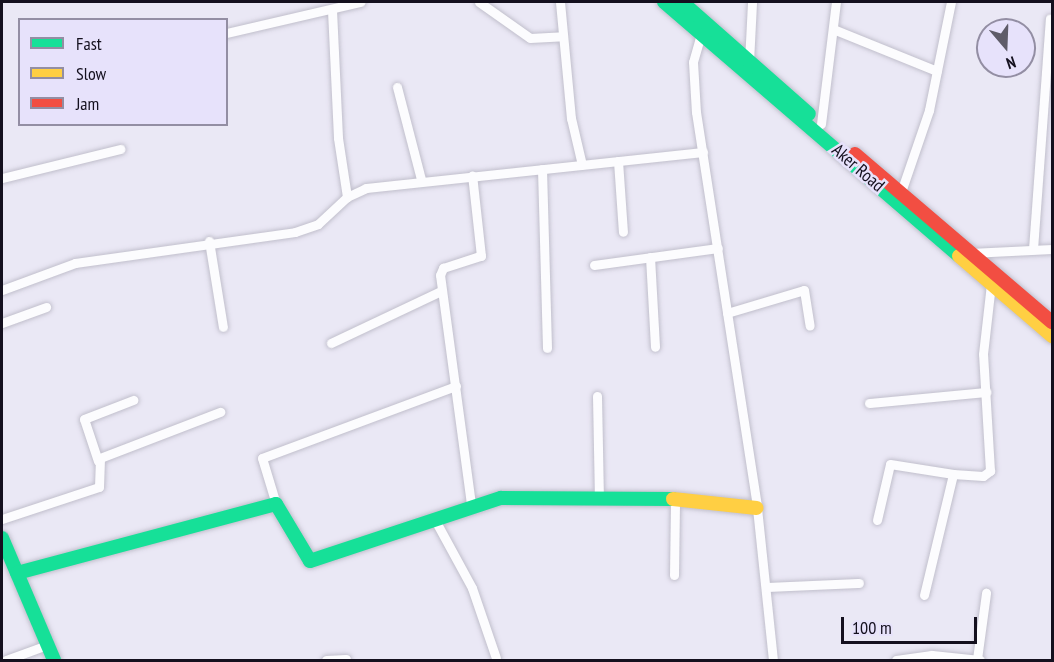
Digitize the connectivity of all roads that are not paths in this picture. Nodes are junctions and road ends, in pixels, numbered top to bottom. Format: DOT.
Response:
graph roads {
  1 [pos="360,2"];
  2 [pos="478,2"];
  3 [pos="560,2"];
  4 [pos="664,2"];
  5 [pos="682,2"];
  6 [pos="752,2"];
  7 [pos="836,2"];
  8 [pos="951,2"];
  9 [pos="332,10"];
  10 [pos="1050,19"];
  11 [pos="833,29"];
  12 [pos="228,33"];
  13 [pos="701,34"];
  14 [pos="562,36"];
  15 [pos="749,62"];
  16 [pos="937,71"];
  17 [pos="397,87"];
  18 [pos="821,124"];
  19 [pos="120,149"];
  20 [pos="703,152"];
  21 [pos="618,161"];
  22 [pos="859,163"];
  23 [pos="582,165"];
  24 [pos="542,169"];
  25 [pos="472,175"];
  26 [pos="2,178"];
  27 [pos="421,179"];
  28 [pos="901,192"];
  29 [pos="347,197"];
  30 [pos="623,232"];
  31 [pos="209,241"];
  32 [pos="718,248"];
  33 [pos="1033,249"];
  34 [pos="1053,249"];
  35 [pos="970,253"];
  36 [pos="650,257"];
  37 [pos="594,265"];
  38 [pos="991,284"];
  39 [pos="2,290"];
  40 [pos="441,291"];
  41 [pos="45,307"];
  42 [pos="727,313"];
  43 [pos="2,322"];
  44 [pos="1053,322"];
  45 [pos="810,326"];
  46 [pos="223,327"];
  47 [pos="1053,336"];
  48 [pos="331,343"];
  49 [pos="655,347"];
  50 [pos="547,348"];
  51 [pos="456,386"];
  52 [pos="986,392"];
  53 [pos="597,396"];
  54 [pos="133,400"];
  55 [pos="869,403"];
  56 [pos="220,412"];
  57 [pos="98,461"];
  58 [pos="953,474"];
  59 [pos="598,498"];
  60 [pos="675,499"];
  61 [pos="276,504"];
  62 [pos="471,504"];
  63 [pos="757,508"];
  64 [pos="2,519"];
  65 [pos="435,520"];
  66 [pos="877,520"];
  67 [pos="2,542"];
  68 [pos="16,573"];
  69 [pos="674,575"];
  70 [pos="859,583"];
  71 [pos="766,587"];
  72 [pos="986,593"];
  73 [pos="924,595"];
  74 [pos="47,645"];
  75 [pos="346,658"];
  76 [pos="496,658"];
  77 [pos="6,660"];
  78 [pos="54,660"];
  79 [pos="326,660"];
  80 [pos="772,660"];
  81 [pos="896,660"];
  82 [pos="978,660"];
  1 -- 9 [label="street"];
  2 -- 14 [label="street"];
  3 -- 14 [label="street"];
  4 -- 13 [label="street, Aker Road"];
  5 -- 15 [label="street, Aker Road"];
  6 -- 15 [label="street"];
  7 -- 11 [label="street"];
  8 -- 16 [label="street"];
  9 -- 12 [label="street"];
  9 -- 29 [label="street"];
  10 -- 33 [label="street"];
  11 -- 16 [label="street"];
  11 -- 18 [label="street"];
  13 -- 20 [label="street"];
  13 -- 22 [label="street, Aker Road"];
  14 -- 23 [label="street"];
  15 -- 18 [label="street, Aker Road"];
  16 -- 28 [label="street"];
  17 -- 27 [label="street"];
  18 -- 22 [label="street, Aker Road"];
  19 -- 26 [label="street"];
  20 -- 21 [label="street"];
  20 -- 32 [label="street"];
  21 -- 23 [label="street"];
  21 -- 30 [label="street"];
  22 -- 28 [label="street, Aker Road"];
  22 -- 38 [label="street, Aker Road"];
  23 -- 24 [label="street"];
  24 -- 25 [label="street"];
  24 -- 50 [label="street"];
  25 -- 27 [label="street"];
  25 -- 40 [label="street"];
  27 -- 29 [label="street"];
  28 -- 35 [label="street, Aker Road"];
  29 -- 31 [label="street"];
  31 -- 39 [label="street"];
  31 -- 46 [label="street"];
  32 -- 36 [label="street"];
  32 -- 42 [label="street"];
  33 -- 34 [label="street"];
  33 -- 35 [label="street"];
  35 -- 44 [label="street, Aker Road"];
  36 -- 37 [label="street"];
  36 -- 49 [label="street"];
  38 -- 47 [label="street, Aker Road"];
  38 -- 52 [label="street"];
  40 -- 48 [label="street"];
  40 -- 51 [label="street"];
  41 -- 43 [label="street"];
  42 -- 45 [label="street"];
  42 -- 63 [label="street"];
  51 -- 61 [label="street"];
  51 -- 62 [label="street"];
  52 -- 55 [label="street"];
  52 -- 58 [label="street"];
  53 -- 59 [label="street"];
  54 -- 57 [label="street"];
  56 -- 57 [label="street"];
  57 -- 64 [label="street"];
  58 -- 66 [label="street"];
  58 -- 73 [label="street"];
  59 -- 60 [label="street"];
  59 -- 62 [label="street"];
  60 -- 63 [label="street"];
  60 -- 69 [label="street"];
  61 -- 65 [label="street"];
  61 -- 68 [label="street"];
  62 -- 65 [label="street"];
  63 -- 71 [label="street"];
  65 -- 76 [label="street"];
  67 -- 68 [label="street"];
  68 -- 74 [label="street"];
  70 -- 71 [label="street"];
  71 -- 80 [label="street"];
  72 -- 82 [label="street"];
  74 -- 77 [label="street"];
  74 -- 78 [label="street"];
  75 -- 79 [label="street"];
  81 -- 82 [label="street"];
}
